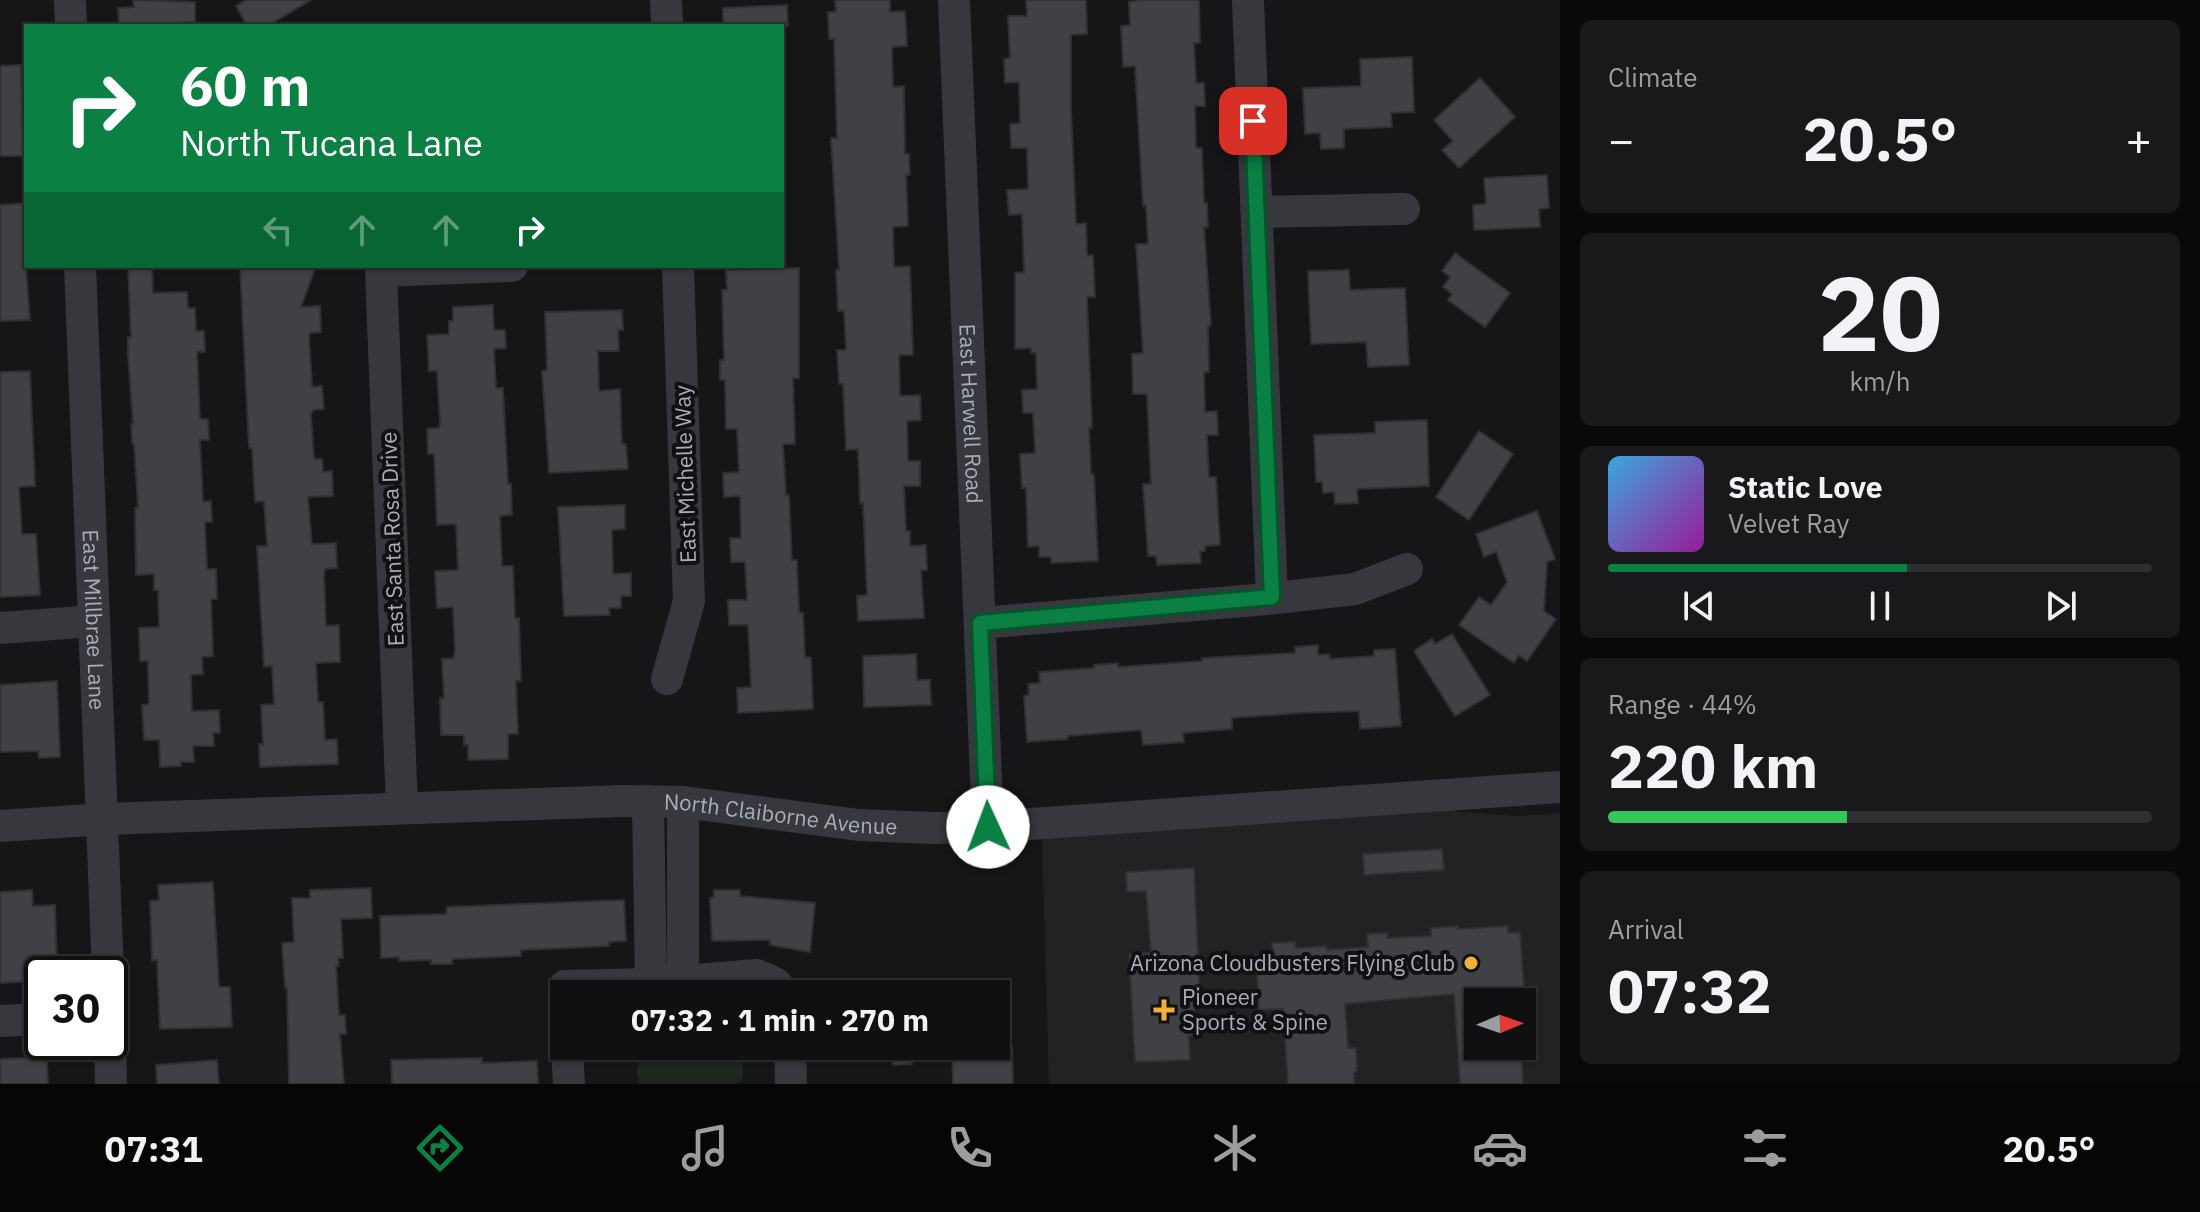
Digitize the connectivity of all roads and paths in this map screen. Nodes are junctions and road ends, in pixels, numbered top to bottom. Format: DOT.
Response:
graph roads {
  1 [pos="70,0"];
  2 [pos="666,0"];
  3 [pos="954,0"];
  4 [pos="1248,0"];
  5 [pos="71,24"];
  6 [pos="667,24"];
  7 [pos="1404,209"];
  8 [pos="1257,212"];
  9 [pos="80,268"];
  10 [pos="460,268"];
  11 [pos="678,268"];
  12 [pos="1407,569"];
  13 [pos="1272,597"];
  14 [pos="94,621"];
  15 [pos="980,623"];
  16 [pos="0,628"];
  17 [pos="667,679"];
  18 [pos="1560,787"];
  19 [pos="648,801"];
  20 [pos="683,802"];
  21 [pos="402,808"];
  22 [pos="104,819"];
  23 [pos="0,826"];
  24 [pos="988,827"];
  25 [pos="108,956"];
  26 [pos="651,980"];
  27 [pos="683,980"];
  28 [pos="766,980"];
  29 [pos="24,1020"];
  30 [pos="0,1021"];
  31 [pos="110,1060"];
  32 [pos="568,1060"];
  33 [pos="790,1060"];
  34 [pos="111,1084"];
  35 [pos="569,1084"];
  36 [pos="791,1084"];
  1 -- 5 [label="street"];
  2 -- 6 [label="street"];
  3 -- 15 [label="street, East Harwell Road"];
  4 -- 8 [label="street"];
  7 -- 8 [label="street"];
  8 -- 13 [label="street"];
  9 -- 14 [label="street, East Millbrae Lane"];
  10 -- 21 [label="street, East Santa Rosa Drive"];
  11 -- 17 [label="street, East Michelle Way"];
  12 -- 13 [label="street"];
  13 -- 15 [label="street"];
  14 -- 16 [label="street"];
  14 -- 22 [label="street, East Millbrae Lane"];
  15 -- 24 [label="street, East Harwell Road"];
  18 -- 24 [label="street, North Claiborne Avenue"];
  19 -- 20 [label="street, North Claiborne Avenue"];
  19 -- 21 [label="street, North Claiborne Avenue"];
  19 -- 26 [label="street"];
  20 -- 24 [label="street, North Claiborne Avenue"];
  20 -- 27 [label="street"];
  21 -- 22 [label="street, North Claiborne Avenue"];
  22 -- 23 [label="street, North Claiborne Avenue"];
  22 -- 25 [label="street, East Millbrae Lane"];
  27 -- 28 [label="street"];
  29 -- 30 [label="street"];
  31 -- 34 [label="street"];
  32 -- 35 [label="street"];
  33 -- 36 [label="street"];
}
